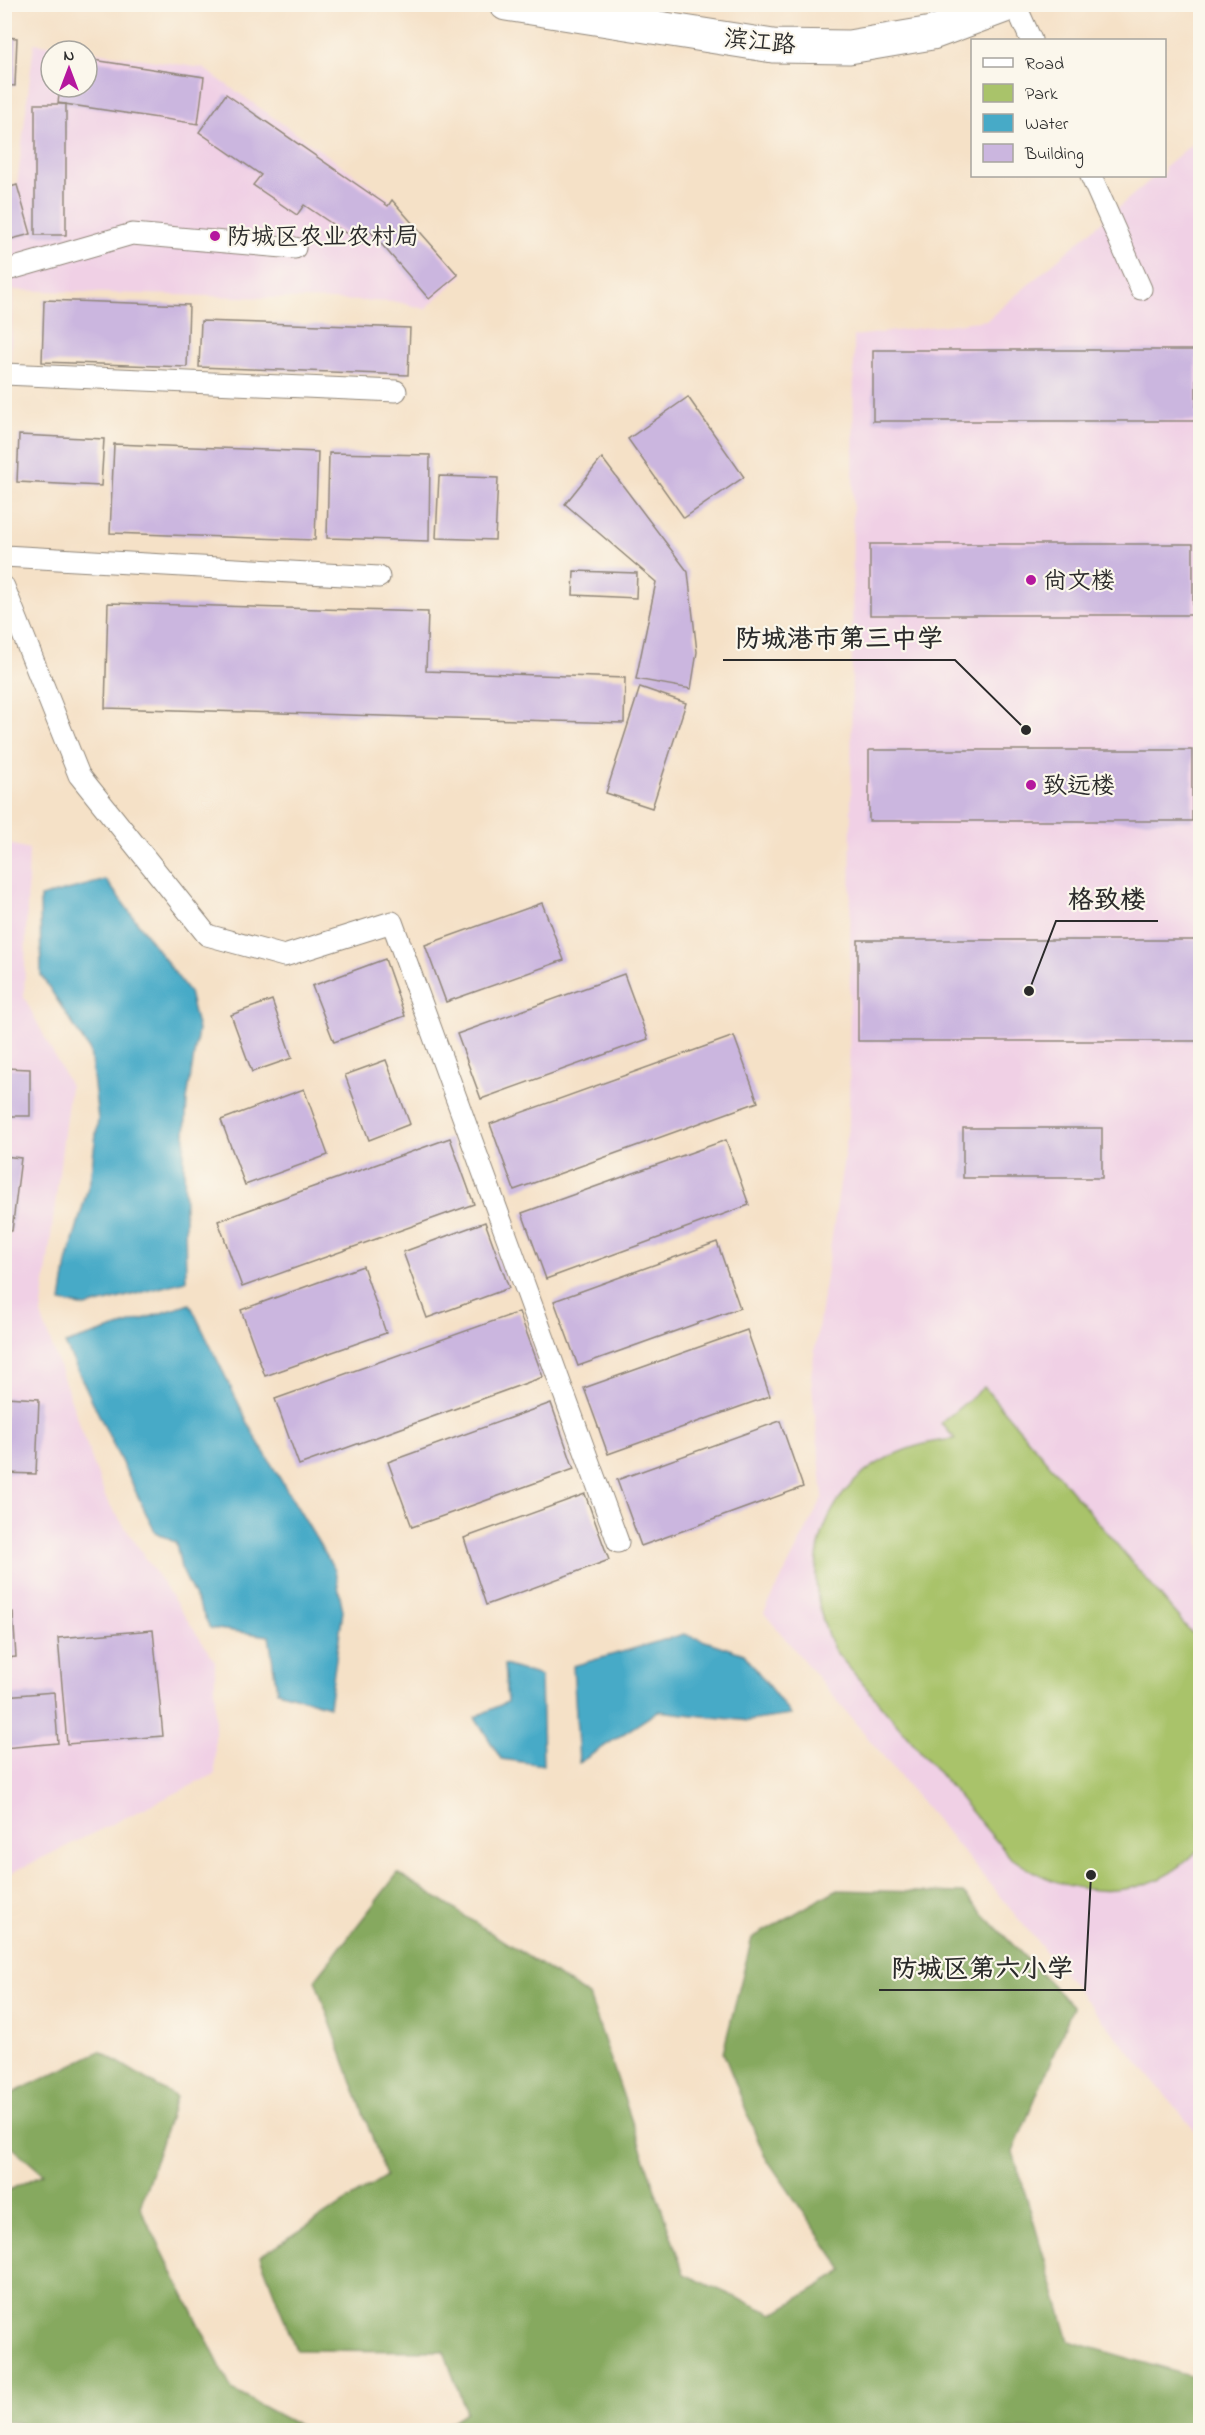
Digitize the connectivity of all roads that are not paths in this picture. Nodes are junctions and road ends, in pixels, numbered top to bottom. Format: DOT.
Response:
graph roads {
  1 [pos="506,4"];
  2 [pos="1010,4"];
  3 [pos="1015,4"];
  4 [pos="1031,39"];
  5 [pos="1091,177"];
  6 [pos="295,248"];
  7 [pos="4,271"];
  8 [pos="1141,290"];
  9 [pos="4,374"];
  10 [pos="396,391"];
  11 [pos="4,556"];
  12 [pos="379,577"];
  13 [pos="4,587"];
  14 [pos="618,1542"];
  1 -- 2 [label="street, 滨江路"];
  3 -- 4 [label="lane"];
  5 -- 8 [label="lane"];
  6 -- 7 [label="lane"];
  9 -- 10 [label="lane"];
  11 -- 12 [label="lane"];
  13 -- 14 [label="lane"];
}
